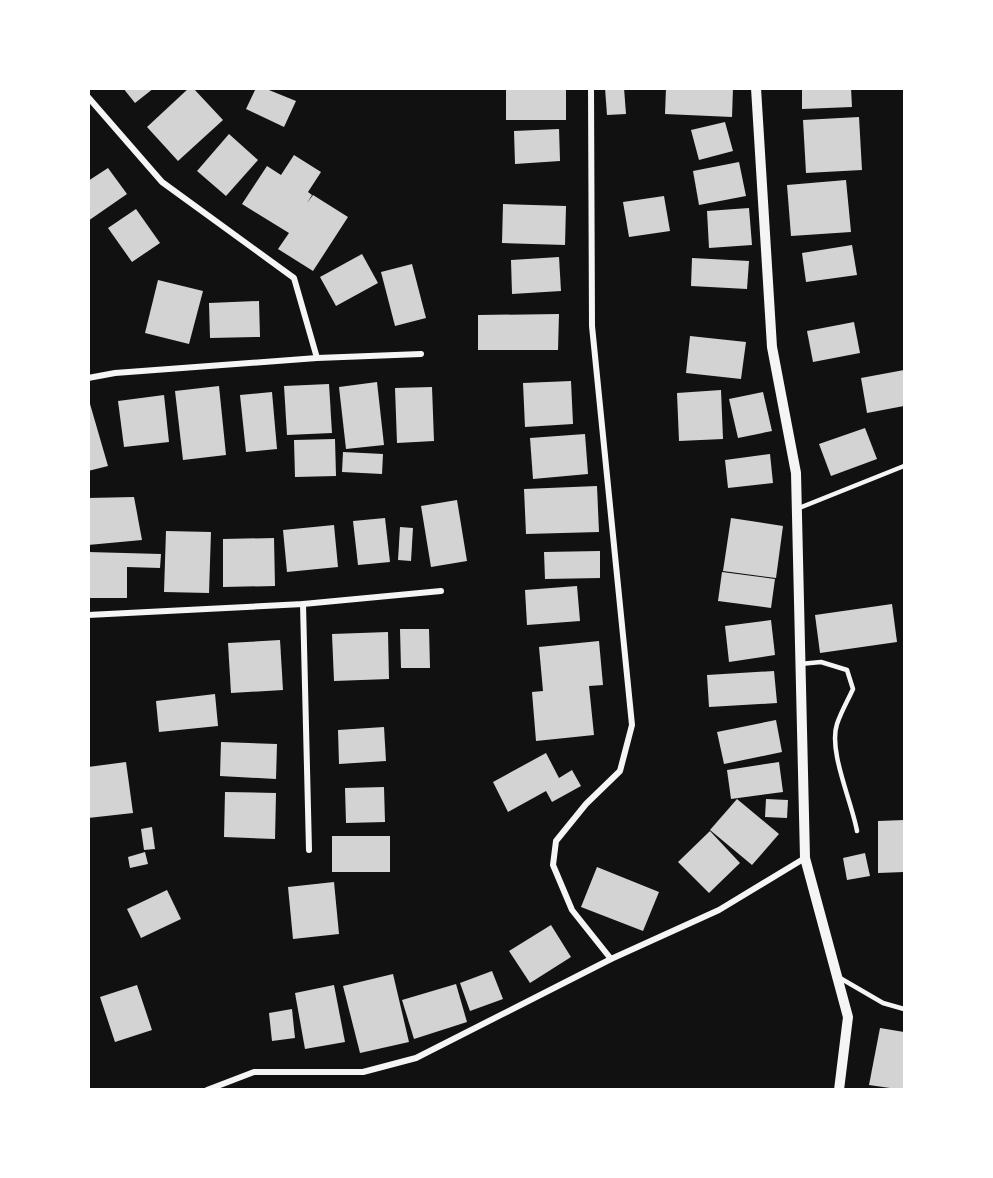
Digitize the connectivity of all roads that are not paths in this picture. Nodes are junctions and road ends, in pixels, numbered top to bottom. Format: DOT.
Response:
graph roads {
  1 [pos="591,88"];
  2 [pos="756,88"];
  3 [pos="88,98"];
  4 [pos="421,354"];
  5 [pos="317,358"];
  6 [pos="88,378"];
  7 [pos="904,466"];
  8 [pos="796,509"];
  9 [pos="441,591"];
  10 [pos="303,604"];
  11 [pos="88,615"];
  12 [pos="800,664"];
  13 [pos="857,831"];
  14 [pos="309,850"];
  15 [pos="805,858"];
  16 [pos="611,959"];
  17 [pos="837,976"];
  18 [pos="904,1009"];
  19 [pos="207,1089"];
  20 [pos="839,1089"];
  1 -- 16 [label="street"];
  2 -- 8 [label="street"];
  3 -- 5 [label="street"];
  4 -- 5 [label="street"];
  5 -- 6 [label="street"];
  7 -- 8 [label="lane"];
  8 -- 12 [label="street"];
  9 -- 10 [label="street"];
  10 -- 11 [label="street"];
  10 -- 14 [label="street"];
  12 -- 13 [label="lane"];
  12 -- 15 [label="street"];
  15 -- 16 [label="street"];
  15 -- 17 [label="street"];
  16 -- 19 [label="street"];
  17 -- 18 [label="lane"];
  17 -- 20 [label="street"];
}
